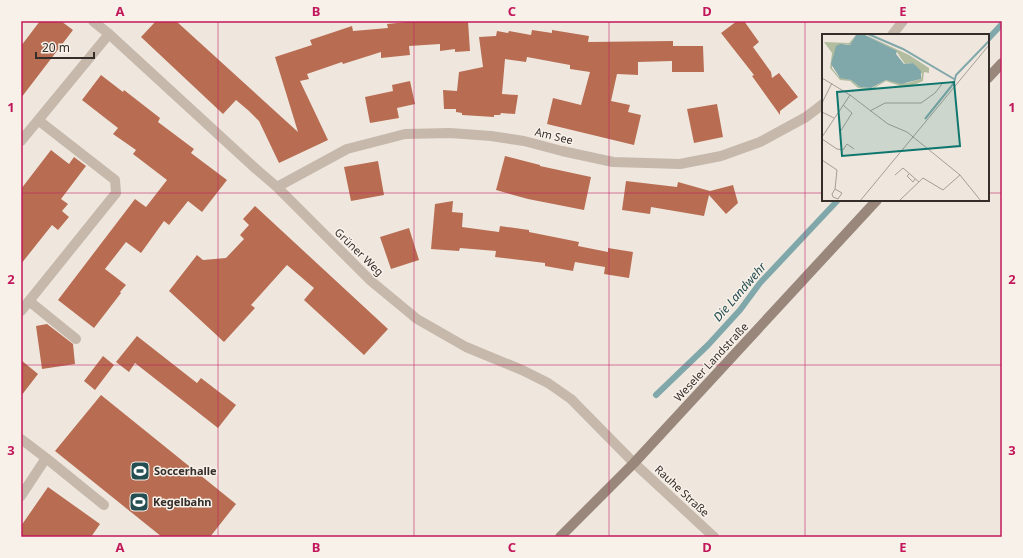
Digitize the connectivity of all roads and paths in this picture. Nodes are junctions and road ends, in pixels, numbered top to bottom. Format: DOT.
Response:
graph roads {
  1 [pos="93,21"];
  2 [pos="903,21"];
  3 [pos="109,34"];
  4 [pos="893,34"];
  5 [pos="1002,63"];
  6 [pos="989,77"];
  7 [pos="822,105"];
  8 [pos="38,120"];
  9 [pos="21,141"];
  10 [pos="277,187"];
  11 [pos="876,201"];
  12 [pos="24,303"];
  13 [pos="76,338"];
  14 [pos="21,438"];
  15 [pos="46,458"];
  16 [pos="634,463"];
  17 [pos="21,496"];
  18 [pos="104,505"];
  19 [pos="560,537"];
  20 [pos="714,537"];
  1 -- 3 [label="street, Grüner Weg"];
  2 -- 4 [label="street"];
  3 -- 8 [label="street"];
  3 -- 10 [label="street, Grüner Weg"];
  5 -- 6 [label="main road"];
  7 -- 10 [label="street, Am See"];
  8 -- 9 [label="street"];
  8 -- 12 [label="street"];
  10 -- 16 [label="street, Grüner Weg"];
  11 -- 16 [label="main road, Weseler Landstraße"];
  12 -- 13 [label="street"];
  14 -- 15 [label="street"];
  15 -- 17 [label="street"];
  15 -- 18 [label="street"];
  16 -- 19 [label="main road, Weseler Landstraße"];
  16 -- 20 [label="street, Rauhe Straße"];
}
